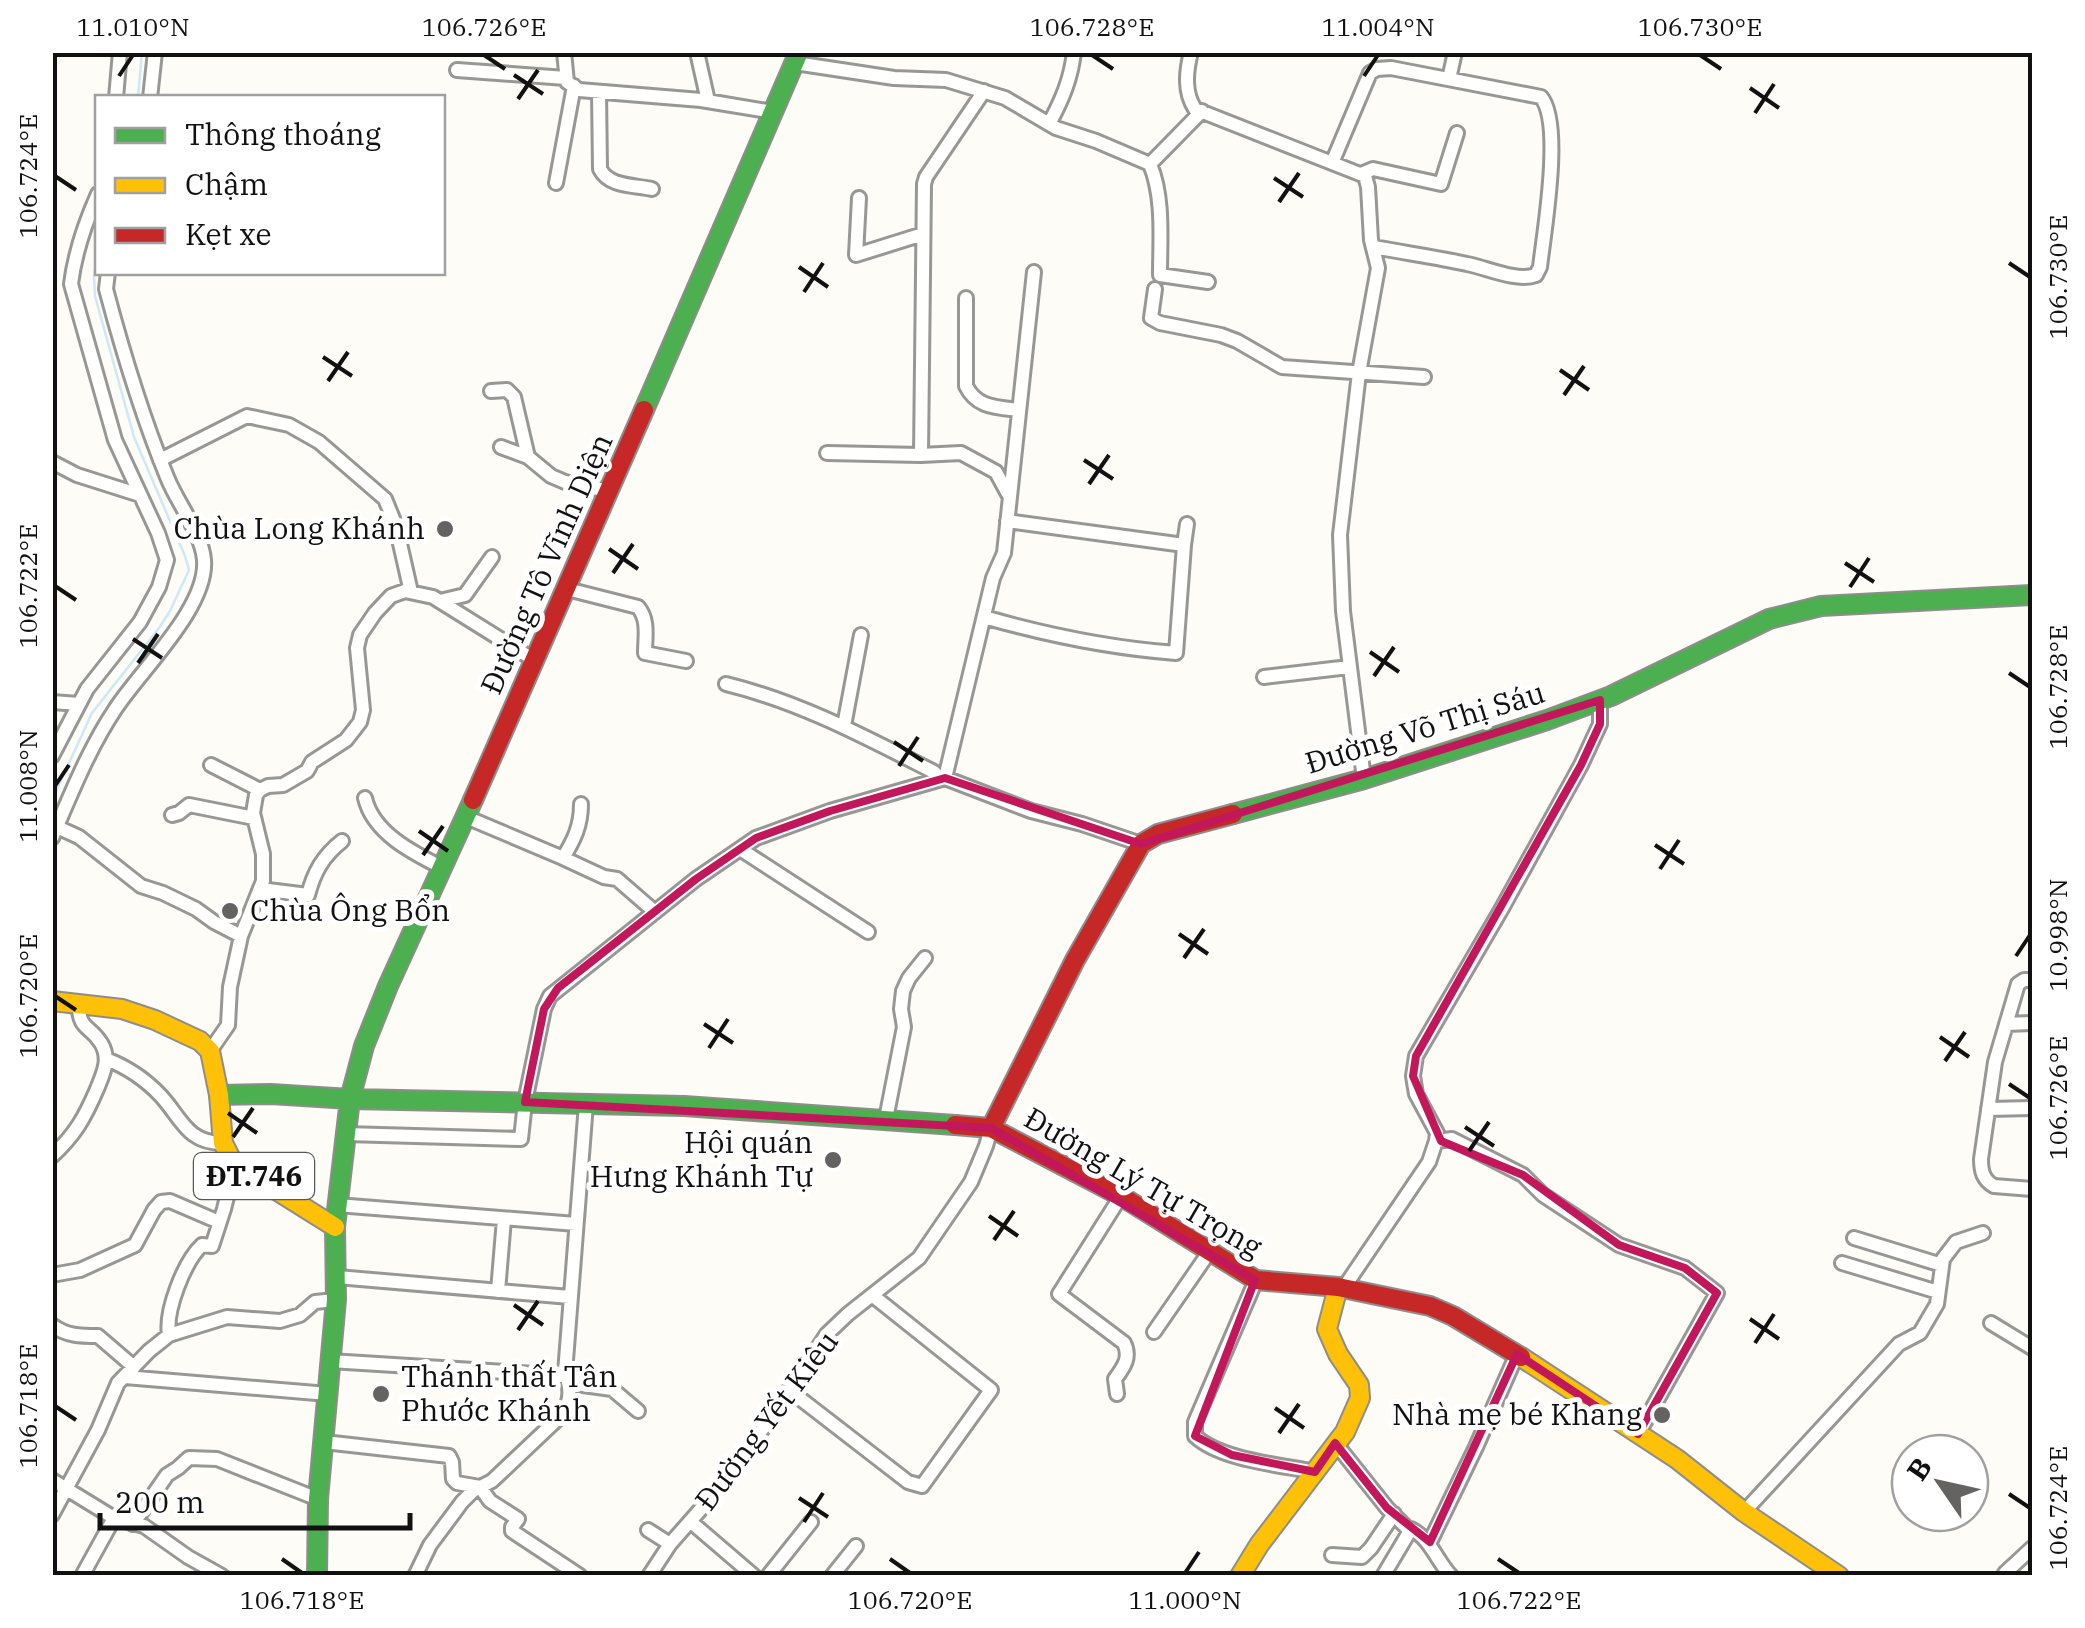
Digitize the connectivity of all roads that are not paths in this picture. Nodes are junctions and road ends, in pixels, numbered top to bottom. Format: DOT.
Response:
graph roads {
  1 [pos="120,52"];
  2 [pos="155,52"];
  3 [pos="564,52"];
  4 [pos="696,52"];
  5 [pos="1074,52"];
  6 [pos="1191,52"];
  7 [pos="1454,52"];
  8 [pos="797,58"];
  9 [pos="457,70"];
  10 [pos="1449,79"];
  11 [pos="570,82"];
  12 [pos="984,91"];
  13 [pos="599,92"];
  14 [pos="116,95"];
  15 [pos="150,95"];
  16 [pos="708,101"];
  17 [pos="1202,111"];
  18 [pos="773,112"];
  19 [pos="1049,124"];
  20 [pos="1458,133"];
  21 [pos="1150,164"];
  22 [pos="1332,164"];
  23 [pos="1360,174"];
  24 [pos="556,183"];
  25 [pos="652,188"];
  26 [pos="859,198"];
  27 [pos="95,201"];
  28 [pos="923,234"];
  29 [pos="1374,247"];
  30 [pos="1034,272"];
  31 [pos="108,275"];
  32 [pos="1208,282"];
  33 [pos="1155,289"];
  34 [pos="966,298"];
  35 [pos="1359,373"];
  36 [pos="1424,377"];
  37 [pos="492,391"];
  38 [pos="1019,410"];
  39 [pos="501,447"];
  40 [pos="827,453"];
  41 [pos="921,455"];
  42 [pos="528,457"];
  43 [pos="160,460"];
  44 [pos="52,462"];
  45 [pos="609,491"];
  46 [pos="140,494"];
  47 [pos="1009,496"];
  48 [pos="1006,520"];
  49 [pos="1186,524"];
  50 [pos="1184,545"];
  51 [pos="492,557"];
  52 [pos="567,588"];
  53 [pos="411,592"];
  54 [pos="2032,595"];
  55 [pos="440,601"];
  56 [pos="984,617"];
  57 [pos="861,636"];
  58 [pos="534,660"];
  59 [pos="686,661"];
  60 [pos="1349,667"];
  61 [pos="1264,676"];
  62 [pos="726,684"];
  63 [pos="1600,700"];
  64 [pos="52,702"];
  65 [pos="79,704"];
  66 [pos="844,726"];
  67 [pos="52,756"];
  68 [pos="210,765"];
  69 [pos="943,779"];
  70 [pos="1364,779"];
  71 [pos="260,790"];
  72 [pos="364,798"];
  73 [pos="581,804"];
  74 [pos="172,814"];
  75 [pos="254,818"];
  76 [pos="466,818"];
  77 [pos="55,832"];
  78 [pos="342,841"];
  79 [pos="1141,844"];
  80 [pos="740,849"];
  81 [pos="563,858"];
  82 [pos="443,868"];
  83 [pos="260,889"];
  84 [pos="655,912"];
  85 [pos="868,932"];
  86 [pos="241,936"];
  87 [pos="925,958"];
  88 [pos="2032,980"];
  89 [pos="52,1001"];
  90 [pos="78,1003"];
  91 [pos="2032,1023"];
  92 [pos="2006,1024"];
  93 [pos="210,1051"];
  94 [pos="106,1060"];
  95 [pos="219,1095"];
  96 [pos="350,1098"];
  97 [pos="526,1102"];
  98 [pos="586,1104"];
  99 [pos="2032,1108"];
  100 [pos="1988,1109"];
  101 [pos="886,1118"];
  102 [pos="991,1128"];
  103 [pos="346,1134"];
  104 [pos="1436,1141"];
  105 [pos="223,1143"];
  106 [pos="52,1156"];
  107 [pos="235,1164"];
  108 [pos="2032,1189"];
  109 [pos="1121,1196"];
  110 [pos="337,1205"];
  111 [pos="504,1219"];
  112 [pos="219,1222"];
  113 [pos="576,1224"];
  114 [pos="335,1227"];
  115 [pos="1983,1232"];
  116 [pos="1854,1238"];
  117 [pos="1210,1251"];
  118 [pos="1842,1263"];
  119 [pos="1942,1266"];
  120 [pos="52,1274"];
  121 [pos="337,1277"];
  122 [pos="1256,1280"];
  123 [pos="1341,1288"];
  124 [pos="498,1291"];
  125 [pos="1938,1292"];
  126 [pos="872,1295"];
  127 [pos="570,1297"];
  128 [pos="336,1300"];
  129 [pos="1991,1323"];
  130 [pos="52,1325"];
  131 [pos="1154,1332"];
  132 [pos="169,1335"];
  133 [pos="2032,1348"];
  134 [pos="1517,1354"];
  135 [pos="330,1361"];
  136 [pos="129,1372"];
  137 [pos="567,1378"];
  138 [pos="789,1390"];
  139 [pos="328,1394"];
  140 [pos="1117,1394"];
  141 [pos="638,1411"];
  142 [pos="1638,1434"];
  143 [pos="324,1442"];
  144 [pos="1336,1444"];
  145 [pos="1315,1472"];
  146 [pos="52,1480"];
  147 [pos="480,1487"];
  148 [pos="67,1488"];
  149 [pos="318,1499"];
  150 [pos="1744,1512"];
  151 [pos="1394,1514"];
  152 [pos="52,1515"];
  153 [pos="114,1518"];
  154 [pos="691,1522"];
  155 [pos="811,1522"];
  156 [pos="133,1524"];
  157 [pos="648,1530"];
  158 [pos="1409,1530"];
  159 [pos="1430,1542"];
  160 [pos="670,1544"];
  161 [pos="856,1546"];
  162 [pos="2032,1548"];
  163 [pos="1332,1555"];
  164 [pos="82,1576"];
  165 [pos="222,1576"];
  166 [pos="316,1576"];
  167 [pos="415,1576"];
  168 [pos="580,1576"];
  169 [pos="648,1576"];
  170 [pos="754,1576"];
  171 [pos="768,1576"];
  172 [pos="832,1576"];
  173 [pos="1240,1576"];
  174 [pos="1382,1576"];
  175 [pos="1452,1576"];
  176 [pos="1839,1576"];
  177 [pos="2008,1576"];
  1 -- 14 [label="street"];
  2 -- 15 [label="street"];
  3 -- 11 [label="street"];
  4 -- 16 [label="street"];
  5 -- 19 [label="street"];
  6 -- 17 [label="street"];
  7 -- 10 [label="street"];
  8 -- 12 [label="street"];
  8 -- 18 [label="main road, Đường Tô Vĩnh Diện"];
  9 -- 11 [label="street"];
  10 -- 22 [label="street"];
  10 -- 29 [label="street"];
  11 -- 13 [label="street"];
  11 -- 24 [label="street"];
  12 -- 19 [label="street"];
  12 -- 28 [label="street"];
  13 -- 16 [label="street"];
  13 -- 25 [label="street"];
  16 -- 18 [label="street"];
  17 -- 21 [label="street"];
  17 -- 22 [label="street"];
  18 -- 45 [label="main road, Đường Tô Vĩnh Diện"];
  19 -- 21 [label="street"];
  20 -- 23 [label="street"];
  21 -- 32 [label="street"];
  22 -- 23 [label="street"];
  23 -- 29 [label="street"];
  26 -- 28 [label="street"];
  27 -- 46 [label="street"];
  28 -- 41 [label="street"];
  29 -- 35 [label="street"];
  30 -- 38 [label="street"];
  31 -- 43 [label="street"];
  33 -- 35 [label="street"];
  34 -- 38 [label="street"];
  35 -- 36 [label="street"];
  35 -- 60 [label="street"];
  37 -- 42 [label="street"];
  38 -- 47 [label="street"];
  39 -- 42 [label="street"];
  40 -- 41 [label="street"];
  41 -- 47 [label="street"];
  42 -- 45 [label="street"];
  43 -- 53 [label="street"];
  43 -- 77 [label="street"];
  44 -- 46 [label="street"];
  45 -- 52 [label="main road, Đường Tô Vĩnh Diện"];
  46 -- 65 [label="street"];
  47 -- 48 [label="street"];
  48 -- 50 [label="street"];
  48 -- 56 [label="street"];
  49 -- 50 [label="street"];
  50 -- 56 [label="street"];
  51 -- 55 [label="street"];
  52 -- 58 [label="main road, Đường Tô Vĩnh Diện"];
  52 -- 59 [label="street"];
  53 -- 55 [label="street"];
  53 -- 71 [label="street"];
  54 -- 63 [label="main road, Đường Võ Thị Sáu"];
  55 -- 58 [label="street"];
  56 -- 69 [label="street"];
  57 -- 66 [label="street"];
  58 -- 76 [label="main road, Đường Tô Vĩnh Diện"];
  60 -- 61 [label="street"];
  60 -- 70 [label="street"];
  62 -- 66 [label="street"];
  63 -- 70 [label="main road, Đường Võ Thị Sáu"];
  63 -- 104 [label="street"];
  64 -- 65 [label="street"];
  65 -- 67 [label="street"];
  66 -- 69 [label="street"];
  68 -- 71 [label="street"];
  69 -- 79 [label="street"];
  69 -- 80 [label="street"];
  70 -- 79 [label="main road, Đường Võ Thị Sáu"];
  71 -- 75 [label="street"];
  72 -- 82 [label="street"];
  73 -- 81 [label="street"];
  74 -- 75 [label="street"];
  75 -- 83 [label="street"];
  76 -- 81 [label="street"];
  76 -- 82 [label="main road, Đường Tô Vĩnh Diện"];
  77 -- 86 [label="street"];
  78 -- 83 [label="street"];
  79 -- 102 [label="main road"];
  80 -- 84 [label="street"];
  80 -- 85 [label="street"];
  81 -- 84 [label="street"];
  82 -- 96 [label="main road, Đường Tô Vĩnh Diện"];
  83 -- 86 [label="street"];
  84 -- 97 [label="street"];
  86 -- 93 [label="street"];
  87 -- 101 [label="street"];
  88 -- 92 [label="street"];
  89 -- 90 [label="main road"];
  90 -- 93 [label="main road"];
  90 -- 94 [label="street"];
  91 -- 92 [label="street"];
  92 -- 100 [label="street"];
  93 -- 95 [label="main road, ĐT.746"];
  94 -- 105 [label="street"];
  94 -- 106 [label="street"];
  95 -- 96 [label="main road, Đường Lý Tự Trọng"];
  95 -- 105 [label="main road, ĐT.746"];
  96 -- 97 [label="main road, Đường Lý Tự Trọng"];
  96 -- 103 [label="main road, Đường Tô Vĩnh Diện"];
  97 -- 98 [label="main road, Đường Lý Tự Trọng"];
  97 -- 103 [label="street"];
  98 -- 101 [label="main road, Đường Lý Tự Trọng"];
  98 -- 113 [label="street"];
  99 -- 100 [label="street"];
  100 -- 108 [label="street"];
  101 -- 102 [label="main road, Đường Lý Tự Trọng"];
  102 -- 109 [label="main road, Đường Lý Tự Trọng"];
  102 -- 126 [label="street, Đường Yết Kiêu"];
  103 -- 110 [label="main road, Đường Tô Vĩnh Diện"];
  104 -- 123 [label="street"];
  104 -- 142 [label="street"];
  105 -- 107 [label="main road, ĐT.746"];
  107 -- 112 [label="street"];
  107 -- 114 [label="main road, ĐT.746"];
  109 -- 117 [label="main road, Đường Lý Tự Trọng"];
  109 -- 140 [label="street"];
  110 -- 111 [label="street"];
  110 -- 114 [label="main road, Đường Tô Vĩnh Diện"];
  111 -- 113 [label="street"];
  111 -- 124 [label="street"];
  112 -- 120 [label="street"];
  112 -- 132 [label="street"];
  113 -- 127 [label="street"];
  114 -- 121 [label="main road, ĐT.746"];
  115 -- 119 [label="street"];
  116 -- 119 [label="street"];
  117 -- 122 [label="main road, Đường Lý Tự Trọng"];
  117 -- 131 [label="street"];
  118 -- 125 [label="street"];
  119 -- 125 [label="street"];
  121 -- 124 [label="street"];
  121 -- 128 [label="main road, ĐT.746"];
  122 -- 123 [label="main road, Đường Lý Tự Trọng"];
  122 -- 145 [label="street"];
  123 -- 134 [label="main road, Đường Lý Tự Trọng"];
  123 -- 144 [label="main road"];
  124 -- 127 [label="street"];
  125 -- 150 [label="street"];
  126 -- 138 [label="street, Đường Yết Kiêu"];
  126 -- 138 [label="street"];
  127 -- 137 [label="street"];
  128 -- 132 [label="street"];
  128 -- 135 [label="main road, ĐT.746"];
  129 -- 133 [label="street"];
  130 -- 136 [label="street"];
  132 -- 136 [label="street"];
  134 -- 142 [label="main road, Đường Lý Tự Trọng"];
  134 -- 159 [label="street"];
  135 -- 137 [label="street"];
  135 -- 139 [label="main road, ĐT.746"];
  136 -- 139 [label="street"];
  136 -- 148 [label="street"];
  137 -- 141 [label="street"];
  137 -- 147 [label="street"];
  138 -- 154 [label="street, Đường Yết Kiêu"];
  139 -- 143 [label="main road, ĐT.746"];
  142 -- 150 [label="main road, Đường Lý Tự Trọng"];
  143 -- 147 [label="street"];
  143 -- 149 [label="main road, ĐT.746"];
  144 -- 145 [label="main road"];
  144 -- 151 [label="street"];
  145 -- 173 [label="main road"];
  146 -- 148 [label="street"];
  147 -- 167 [label="street"];
  147 -- 168 [label="street"];
  148 -- 152 [label="street"];
  148 -- 153 [label="street"];
  149 -- 156 [label="street"];
  149 -- 166 [label="main road, ĐT.746"];
  150 -- 176 [label="main road, Đường Lý Tự Trọng"];
  151 -- 158 [label="street"];
  151 -- 163 [label="street"];
  153 -- 156 [label="street"];
  153 -- 164 [label="street"];
  154 -- 160 [label="street, Đường Yết Kiêu"];
  154 -- 170 [label="street"];
  155 -- 171 [label="street"];
  156 -- 165 [label="street"];
  157 -- 160 [label="street"];
  158 -- 159 [label="street"];
  158 -- 174 [label="street"];
  159 -- 175 [label="street"];
  160 -- 169 [label="street, Đường Yết Kiêu"];
  161 -- 172 [label="street"];
  162 -- 177 [label="street"];
}
